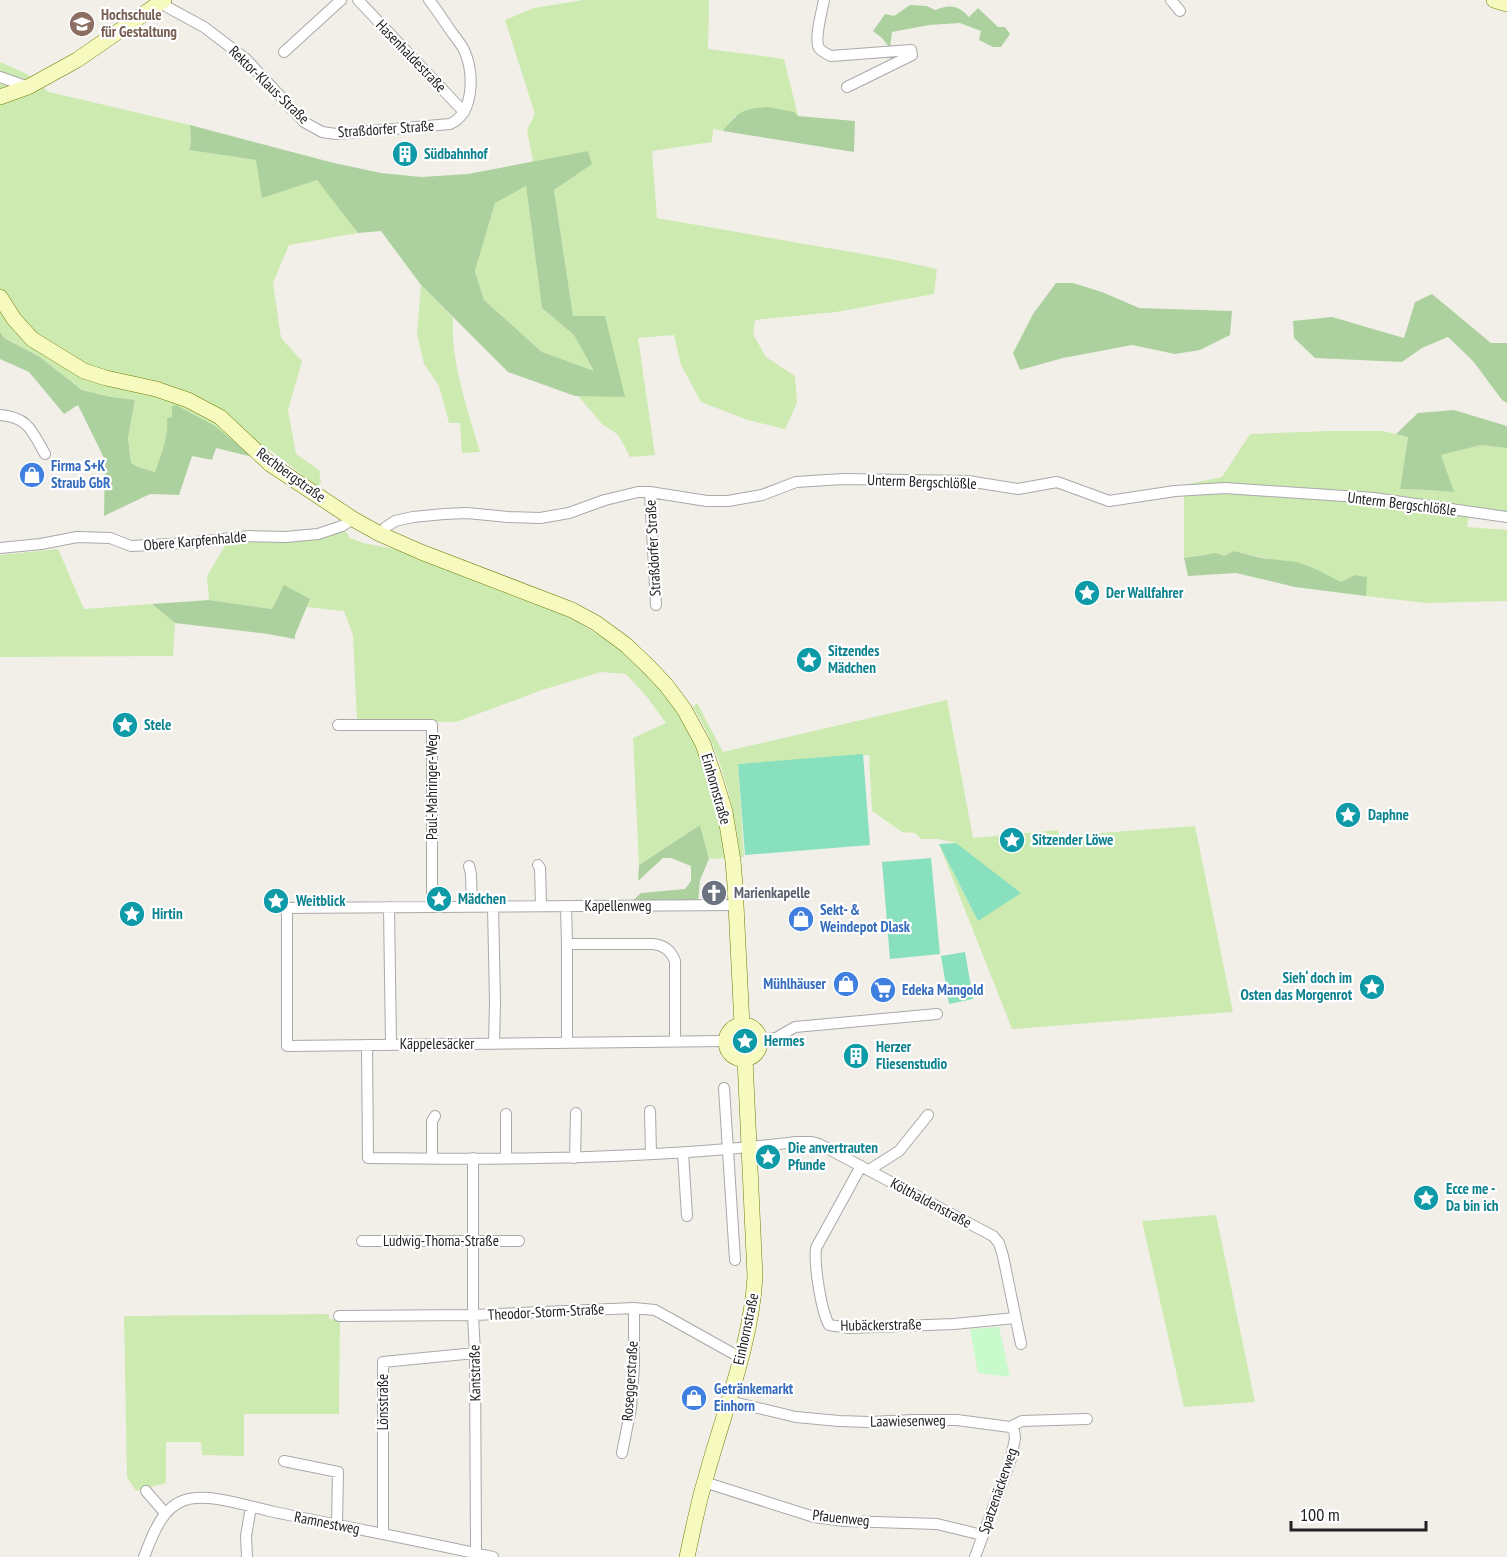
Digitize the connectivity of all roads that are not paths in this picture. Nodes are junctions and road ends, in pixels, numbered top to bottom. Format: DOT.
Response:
graph roads {
  1 [pos="341,0"];
  2 [pos="358,0"];
  3 [pos="429,0"];
  4 [pos="824,0"];
  5 [pos="1171,0"];
  6 [pos="1494,0"];
  7 [pos="160,1"];
  8 [pos="1507,4"];
  9 [pos="1180,10"];
  10 [pos="284,52"];
  11 [pos="0,77"];
  12 [pos="28,87"];
  13 [pos="847,87"];
  14 [pos="0,97"];
  15 [pos="464,112"];
  16 [pos="322,132"];
  17 [pos="0,297"];
  18 [pos="0,416"];
  19 [pos="45,454"];
  20 [pos="650,492"];
  21 [pos="1507,517"];
  22 [pos="353,519"];
  23 [pos="381,534"];
  24 [pos="0,548"];
  25 [pos="656,605"];
  26 [pos="572,610"];
  27 [pos="338,725"];
  28 [pos="538,865"];
  29 [pos="469,866"];
  30 [pos="737,905"];
  31 [pos="432,906"];
  32 [pos="472,906"];
  33 [pos="493,906"];
  34 [pos="541,906"];
  35 [pos="566,906"];
  36 [pos="389,907"];
  37 [pos="283,908"];
  38 [pos="567,944"];
  39 [pos="937,1014"];
  40 [pos="742,1025"];
  41 [pos="759,1040"];
  42 [pos="726,1041"];
  43 [pos="567,1042"];
  44 [pos="675,1042"];
  45 [pos="391,1044"];
  46 [pos="494,1044"];
  47 [pos="367,1045"];
  48 [pos="745,1059"];
  49 [pos="724,1088"];
  50 [pos="650,1111"];
  51 [pos="576,1113"];
  52 [pos="507,1114"];
  53 [pos="928,1115"];
  54 [pos="435,1116"];
  55 [pos="749,1147"];
  56 [pos="728,1149"];
  57 [pos="683,1153"];
  58 [pos="651,1154"];
  59 [pos="432,1158"];
  60 [pos="472,1158"];
  61 [pos="506,1158"];
  62 [pos="576,1158"];
  63 [pos="865,1168"];
  64 [pos="687,1216"];
  65 [pos="362,1241"];
  66 [pos="474,1241"];
  67 [pos="519,1241"];
  68 [pos="735,1260"];
  69 [pos="634,1308"];
  70 [pos="473,1315"];
  71 [pos="339,1316"];
  72 [pos="1015,1318"];
  73 [pos="1021,1344"];
  74 [pos="475,1353"];
  75 [pos="741,1358"];
  76 [pos="729,1401"];
  77 [pos="1087,1419"];
  78 [pos="1010,1427"];
  79 [pos="622,1454"];
  80 [pos="284,1461"];
  81 [pos="704,1482"];
  82 [pos="146,1491"];
  83 [pos="251,1507"];
  84 [pos="165,1513"];
  85 [pos="337,1525"];
  86 [pos="383,1534"];
  87 [pos="982,1535"];
  88 [pos="476,1553"];
  89 [pos="144,1557"];
  90 [pos="247,1557"];
  91 [pos="491,1557"];
  92 [pos="687,1557"];
  93 [pos="975,1557"];
  1 -- 10 [label="street"];
  2 -- 15 [label="street, Hasenhaldestraße"];
  3 -- 15 [label="street"];
  4 -- 13 [label="street"];
  5 -- 9 [label="street"];
  6 -- 8 [label="main road"];
  7 -- 12 [label="main road"];
  7 -- 16 [label="street, Rektor-Klaus-Straße"];
  11 -- 12 [label="street"];
  12 -- 14 [label="main road"];
  15 -- 16 [label="street, Straßdorfer Straße"];
  17 -- 22 [label="main road, Rechbergstraße"];
  18 -- 19 [label="street"];
  20 -- 21 [label="street, Unterm Bergschlößle"];
  20 -- 23 [label="street, Unterm Bergschlößle"];
  20 -- 25 [label="street, Straßdorfer Straße"];
  22 -- 23 [label="main road, Rechbergstraße"];
  22 -- 24 [label="street, Obere Karpfenhalde"];
  23 -- 26 [label="main road, Rechbergstraße"];
  26 -- 30 [label="main road, Einhornstraße"];
  27 -- 31 [label="street, Paul-Mahringer-Weg"];
  28 -- 34 [label="street"];
  29 -- 32 [label="street"];
  30 -- 35 [label="street, Kapellenweg"];
  30 -- 40 [label="main road, Einhornstraße"];
  31 -- 32 [label="street, Kapellenweg"];
  31 -- 36 [label="street, Kapellenweg"];
  32 -- 33 [label="street, Kapellenweg"];
  33 -- 34 [label="street, Kapellenweg"];
  33 -- 46 [label="street"];
  34 -- 35 [label="street, Kapellenweg"];
  35 -- 38 [label="street"];
  36 -- 37 [label="street, Kapellenweg"];
  36 -- 45 [label="street"];
  37 -- 47 [label="street, Käppelesäcker"];
  38 -- 43 [label="street"];
  38 -- 44 [label="street"];
  39 -- 41 [label="street"];
  40 -- 41 [label="main road"];
  40 -- 42 [label="main road"];
  41 -- 48 [label="main road"];
  42 -- 44 [label="street, Käppelesäcker"];
  42 -- 48 [label="main road"];
  43 -- 44 [label="street, Käppelesäcker"];
  43 -- 46 [label="street, Käppelesäcker"];
  45 -- 46 [label="street, Käppelesäcker"];
  45 -- 47 [label="street, Käppelesäcker"];
  47 -- 59 [label="street, Költhaldenstraße"];
  48 -- 55 [label="main road, Einhornstraße"];
  49 -- 56 [label="street"];
  50 -- 58 [label="street"];
  51 -- 62 [label="street"];
  52 -- 61 [label="street"];
  53 -- 63 [label="street, Költhaldenstraße"];
  54 -- 59 [label="street"];
  55 -- 56 [label="street, Költhaldenstraße"];
  55 -- 63 [label="street, Költhaldenstraße"];
  55 -- 75 [label="main road, Einhornstraße"];
  56 -- 57 [label="street, Költhaldenstraße"];
  56 -- 68 [label="street"];
  57 -- 58 [label="street, Költhaldenstraße"];
  57 -- 64 [label="street"];
  58 -- 62 [label="street, Költhaldenstraße"];
  59 -- 60 [label="street, Költhaldenstraße"];
  60 -- 61 [label="street, Költhaldenstraße"];
  60 -- 66 [label="street, Kantstraße"];
  61 -- 62 [label="street, Költhaldenstraße"];
  63 -- 72 [label="street, Költhaldenstraße"];
  63 -- 72 [label="street, Hubäckerstraße"];
  65 -- 66 [label="street, Ludwig-Thoma-Straße"];
  66 -- 67 [label="street, Ludwig-Thoma-Straße"];
  66 -- 70 [label="street, Kantstraße"];
  69 -- 70 [label="street, Theodor-Storm-Straße"];
  69 -- 75 [label="street, Theodor-Storm-Straße"];
  69 -- 79 [label="street, Roseggerstraße"];
  70 -- 71 [label="street, Theodor-Storm-Straße"];
  70 -- 74 [label="street, Kantstraße"];
  72 -- 73 [label="street"];
  74 -- 86 [label="street, Lönsstraße"];
  74 -- 88 [label="street, Kantstraße"];
  75 -- 76 [label="main road, Einhornstraße"];
  76 -- 78 [label="street, Laawiesenweg"];
  76 -- 81 [label="main road, Einhornstraße"];
  77 -- 78 [label="street, Laawiesenweg"];
  78 -- 87 [label="street, Spatzenäckerweg"];
  80 -- 85 [label="street"];
  81 -- 87 [label="street, Pfauenweg"];
  81 -- 92 [label="main road, Einhornstraße"];
  82 -- 84 [label="street"];
  83 -- 84 [label="street, Ramnestweg"];
  83 -- 85 [label="street, Ramnestweg"];
  83 -- 90 [label="street"];
  84 -- 89 [label="street"];
  85 -- 86 [label="street, Ramnestweg"];
  86 -- 88 [label="street, Ramnestweg"];
  87 -- 93 [label="street, Spatzenäckerweg"];
  88 -- 91 [label="street, Ramnestweg"];
}
